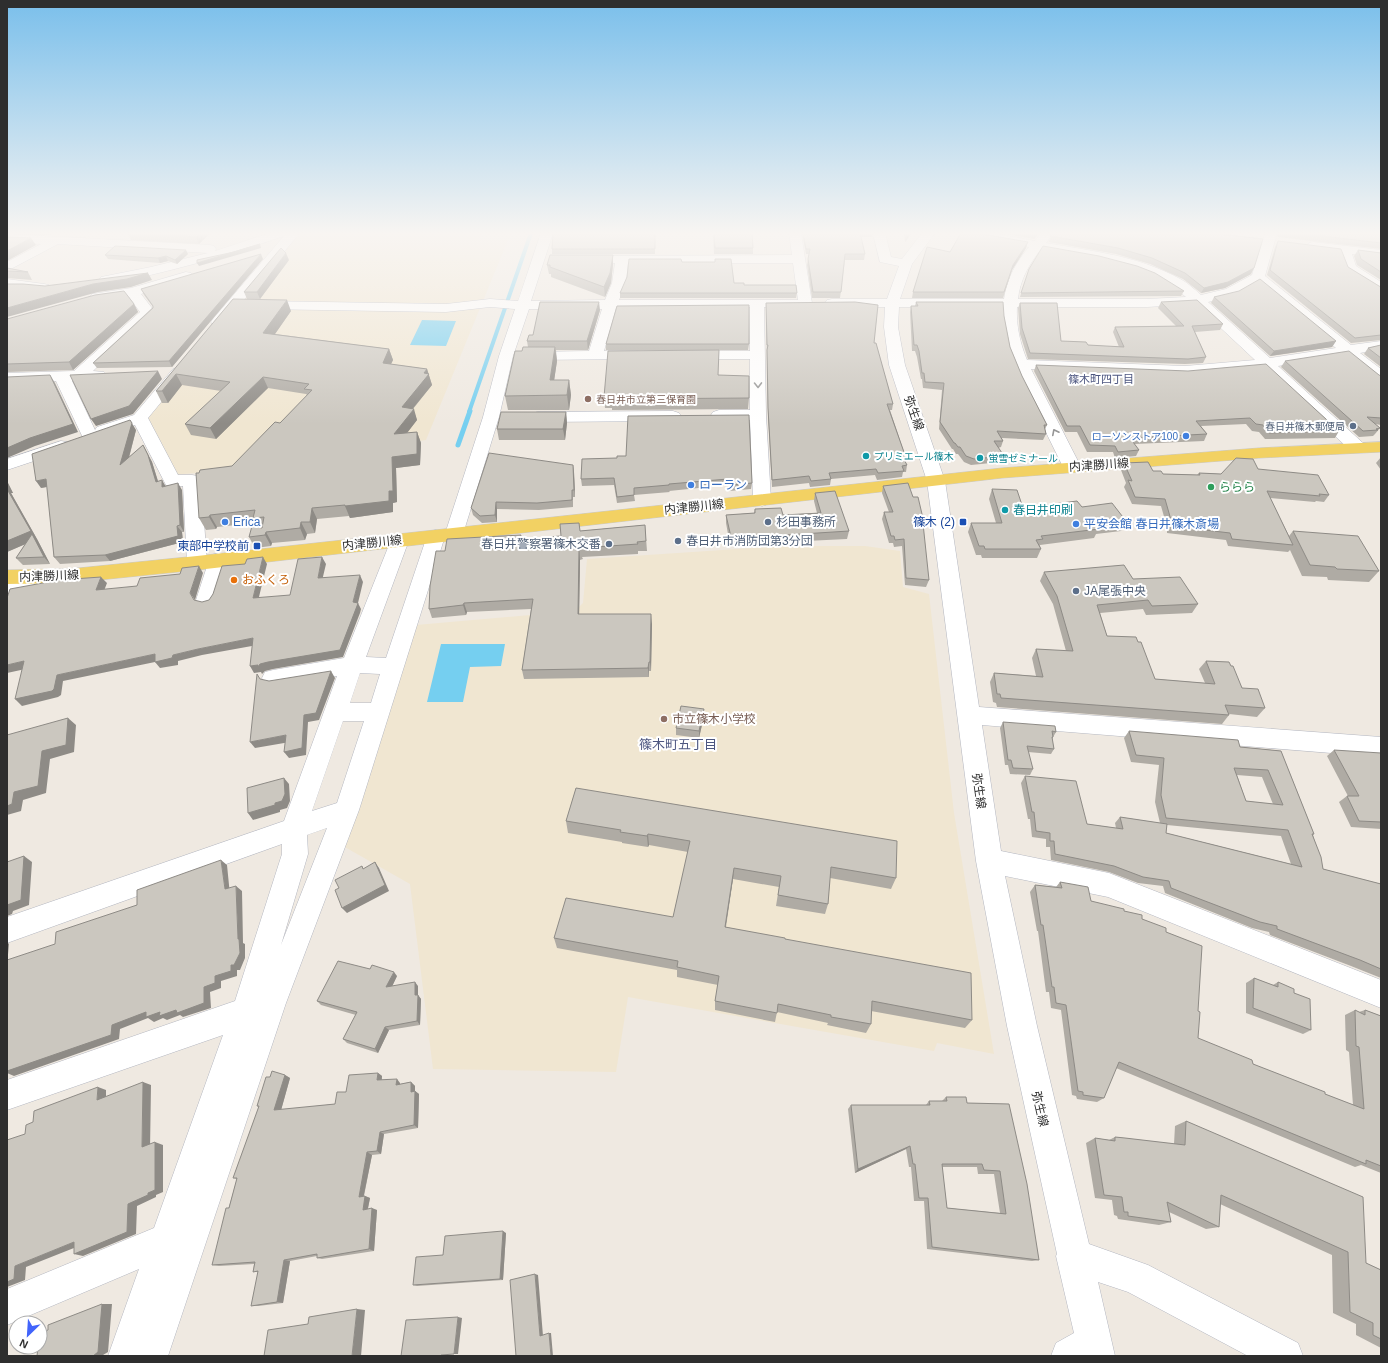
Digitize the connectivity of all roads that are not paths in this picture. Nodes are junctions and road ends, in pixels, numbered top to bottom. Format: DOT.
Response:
graph roads {
  1 [pos="107,297"];
  2 [pos="136,297"];
  3 [pos="239,297"];
  4 [pos="526,297"];
  5 [pos="614,297"];
  6 [pos="804,297"];
  7 [pos="894,297"];
  8 [pos="1011,297"];
  9 [pos="1194,297"];
  10 [pos="1212,297"];
  11 [pos="1282,297"];
  12 [pos="1198,300"];
  13 [pos="84,301"];
  14 [pos="805,303"];
  15 [pos="892,303"];
  16 [pos="1010,303"];
  17 [pos="233,304"];
  18 [pos="610,304"];
  19 [pos="757,304"];
  20 [pos="522,305"];
  21 [pos="208,335"];
  22 [pos="1381,345"];
  23 [pos="1349,350"];
  24 [pos="649,355"];
  25 [pos="672,355"];
  26 [pos="757,355"];
  27 [pos="506,356"];
  28 [pos="595,356"];
  29 [pos="188,360"];
  30 [pos="1265,363"];
  31 [pos="1022,364"];
  32 [pos="179,372"];
  33 [pos="156,373"];
  34 [pos="117,374"];
  35 [pos="73,376"];
  36 [pos="1381,377"];
  37 [pos="7,378"];
  38 [pos="758,415"];
  39 [pos="506,417"];
  40 [pos="140,418"];
  41 [pos="90,436"];
  42 [pos="1357,447"];
  43 [pos="1381,447"];
  44 [pos="7,465"];
  45 [pos="1072,467"];
  46 [pos="936,481"];
  47 [pos="762,500"];
  48 [pos="445,535"];
  49 [pos="400,540"];
  50 [pos="219,560"];
  51 [pos="197,563"];
  52 [pos="69,576"];
  53 [pos="7,577"];
  54 [pos="7,589"];
  55 [pos="206,600"];
  56 [pos="352,665"];
  57 [pos="394,666"];
  58 [pos="273,678"];
  59 [pos="335,712"];
  60 [pos="379,712"];
  61 [pos="968,715"];
  62 [pos="1381,748"];
  63 [pos="348,810"];
  64 [pos="294,828"];
  65 [pos="989,861"];
  66 [pos="7,930"];
  67 [pos="1381,994"];
  68 [pos="259,1008"];
  69 [pos="7,1095"];
  70 [pos="180,1235"];
  71 [pos="1073,1256"];
  72 [pos="7,1307"];
  73 [pos="1086,1351"];
  74 [pos="126,1356"];
  75 [pos="150,1356"];
  76 [pos="1285,1356"];
  1 -- 13 [label="street"];
  2 -- 35 [label="street"];
  3 -- 17 [label="street"];
  4 -- 20 [label="street"];
  5 -- 18 [label="street"];
  6 -- 14 [label="street"];
  7 -- 15 [label="street, 弥生線"];
  8 -- 16 [label="street"];
  9 -- 12 [label="street"];
  10 -- 12 [label="street"];
  11 -- 23 [label="street"];
  12 -- 16 [label="street"];
  12 -- 30 [label="street"];
  14 -- 15 [label="street"];
  14 -- 19 [label="street"];
  15 -- 16 [label="street"];
  15 -- 46 [label="street, 弥生線"];
  16 -- 31 [label="street"];
  17 -- 20 [label="street"];
  17 -- 21 [label="street"];
  18 -- 19 [label="street"];
  18 -- 20 [label="street"];
  18 -- 28 [label="street"];
  19 -- 26 [label="street"];
  20 -- 27 [label="street"];
  22 -- 23 [label="street"];
  23 -- 30 [label="street"];
  23 -- 36 [label="street"];
  24 -- 28 [label="street"];
  25 -- 26 [label="street"];
  26 -- 38 [label="street, one-way"];
  27 -- 28 [label="street"];
  27 -- 39 [label="street"];
  29 -- 32 [label="street"];
  30 -- 31 [label="street"];
  30 -- 42 [label="street"];
  45 -- 31 [label="street, one-way"];
  32 -- 33 [label="street"];
  32 -- 40 [label="street"];
  34 -- 35 [label="street"];
  35 -- 37 [label="street"];
  35 -- 41 [label="street"];
  38 -- 39 [label="street"];
  38 -- 47 [label="street"];
  39 -- 48 [label="street"];
  40 -- 41 [label="street"];
  40 -- 51 [label="street"];
  41 -- 44 [label="street"];
  42 -- 43 [label="main road, 内津勝川線"];
  42 -- 45 [label="main road, 内津勝川線"];
  45 -- 46 [label="main road, 内津勝川線"];
  46 -- 47 [label="main road, 内津勝川線"];
  46 -- 61 [label="street, 弥生線"];
  47 -- 48 [label="main road, 内津勝川線"];
  48 -- 49 [label="main road, 内津勝川線"];
  48 -- 57 [label="street"];
  49 -- 50 [label="main road, 内津勝川線"];
  49 -- 56 [label="street"];
  50 -- 51 [label="main road, 内津勝川線"];
  50 -- 55 [label="street"];
  51 -- 52 [label="main road, 内津勝川線"];
  52 -- 53 [label="main road, 内津勝川線"];
  52 -- 54 [label="street"];
  56 -- 57 [label="street"];
  56 -- 58 [label="street"];
  56 -- 59 [label="street"];
  57 -- 60 [label="street"];
  59 -- 60 [label="street"];
  59 -- 64 [label="street"];
  60 -- 63 [label="street"];
  61 -- 62 [label="street"];
  61 -- 65 [label="street, 弥生線"];
  63 -- 64 [label="street"];
  63 -- 68 [label="street"];
  64 -- 66 [label="street"];
  64 -- 68 [label="street"];
  65 -- 67 [label="street"];
  65 -- 71 [label="street, 弥生線"];
  68 -- 69 [label="street"];
  68 -- 70 [label="street"];
  70 -- 72 [label="street"];
  70 -- 74 [label="street"];
  70 -- 75 [label="street"];
  71 -- 73 [label="street, 弥生線"];
  71 -- 76 [label="street"];
}
